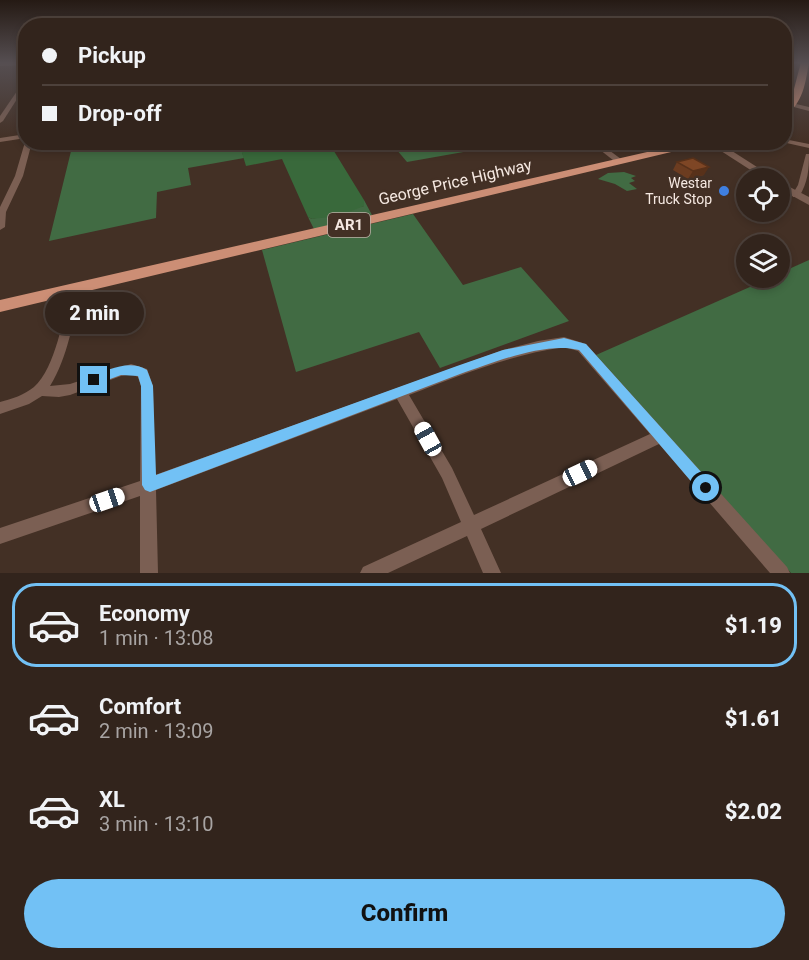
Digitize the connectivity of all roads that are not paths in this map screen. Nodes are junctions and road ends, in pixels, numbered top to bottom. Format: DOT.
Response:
graph roads {
  1 [pos="800,89"];
  2 [pos="18,92"];
  3 [pos="792,103"];
  4 [pos="792,109"];
  5 [pos="809,109"];
  6 [pos="1,117"];
  7 [pos="18,137"];
  8 [pos="0,140"];
  9 [pos="792,143"];
  10 [pos="809,146"];
  11 [pos="27,150"];
  12 [pos="604,150"];
  13 [pos="674,150"];
  14 [pos="723,150"];
  15 [pos="809,156"];
  16 [pos="621,162"];
  17 [pos="753,168"];
  18 [pos="790,191"];
  19 [pos="796,195"];
  20 [pos="809,202"];
  21 [pos="0,227"];
  22 [pos="76,288"];
  23 [pos="0,306"];
  24 [pos="39,390"];
  25 [pos="401,393"];
  26 [pos="0,408"];
  27 [pos="661,436"];
  28 [pos="150,485"];
  29 [pos="470,525"];
  30 [pos="0,536"];
  31 [pos="149,573"];
  32 [pos="369,573"];
  33 [pos="492,573"];
  34 [pos="781,573"];
  1 -- 3 [label="highway"];
  2 -- 6 [label="street"];
  4 -- 5 [label="street"];
  7 -- 8 [label="street"];
  9 -- 10 [label="street"];
  11 -- 21 [label="street"];
  12 -- 16 [label="street"];
  13 -- 16 [label="highway, George Price Highway / AR1"];
  14 -- 17 [label="street"];
  15 -- 19 [label="street"];
  16 -- 22 [label="highway, George Price Highway / AR1"];
  18 -- 19 [label="street"];
  19 -- 20 [label="street"];
  22 -- 23 [label="highway, George Price Highway / AR1"];
  22 -- 24 [label="street"];
  24 -- 26 [label="street"];
  24 -- 28 [label="street"];
  25 -- 27 [label="street"];
  25 -- 28 [label="street"];
  25 -- 29 [label="street"];
  27 -- 29 [label="street"];
  27 -- 34 [label="street"];
  28 -- 30 [label="street"];
  28 -- 31 [label="street"];
  29 -- 32 [label="street"];
  29 -- 33 [label="street"];
}
